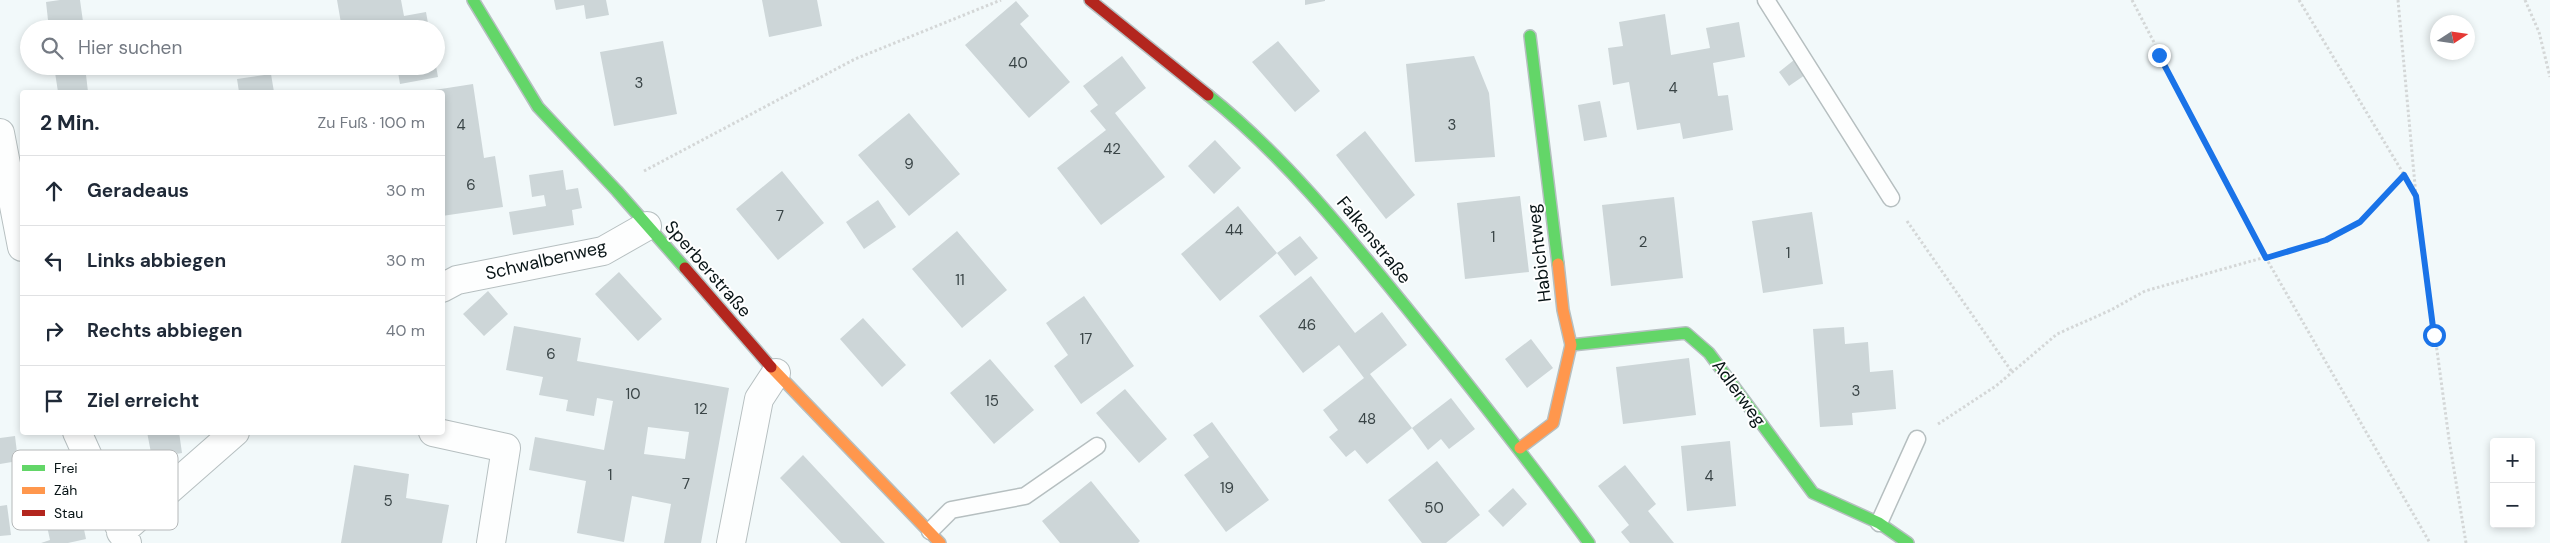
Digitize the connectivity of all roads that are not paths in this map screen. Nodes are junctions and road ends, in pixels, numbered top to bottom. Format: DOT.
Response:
graph roads {
  1 [pos="473,0"];
  2 [pos="1090,0"];
  3 [pos="1766,0"];
  4 [pos="1530,36"];
  5 [pos="0,133"];
  6 [pos="1891,198"];
  7 [pos="647,226"];
  8 [pos="20,237"];
  9 [pos="445,286"];
  10 [pos="1571,345"];
  11 [pos="776,373"];
  12 [pos="78,435"];
  13 [pos="232,435"];
  14 [pos="445,435"];
  15 [pos="1917,439"];
  16 [pos="1097,446"];
  17 [pos="1520,448"];
  18 [pos="85,450"];
  19 [pos="178,486"];
  20 [pos="1879,523"];
  21 [pos="935,537"];
  22 [pos="491,543"];
  23 [pos="731,543"];
  24 [pos="1589,543"];
  25 [pos="1908,543"];
  1 -- 7 [label="street, Sperberstraße"];
  2 -- 17 [label="street, Falkenstraße"];
  3 -- 6 [label="lane"];
  4 -- 10 [label="street, Habichtweg"];
  5 -- 8 [label="street"];
  7 -- 9 [label="street, Schwalbenweg"];
  7 -- 11 [label="street, Sperberstraße"];
  10 -- 17 [label="street, Habichtweg"];
  10 -- 20 [label="street, Adlerweg"];
  11 -- 21 [label="street, Sperberstraße"];
  11 -- 23 [label="street"];
  12 -- 18 [label="street"];
  13 -- 19 [label="street"];
  14 -- 22 [label="street"];
  15 -- 20 [label="lane"];
  16 -- 21 [label="lane"];
  17 -- 24 [label="street, Falkenstraße"];
  20 -- 25 [label="street, Adlerweg"];
}
